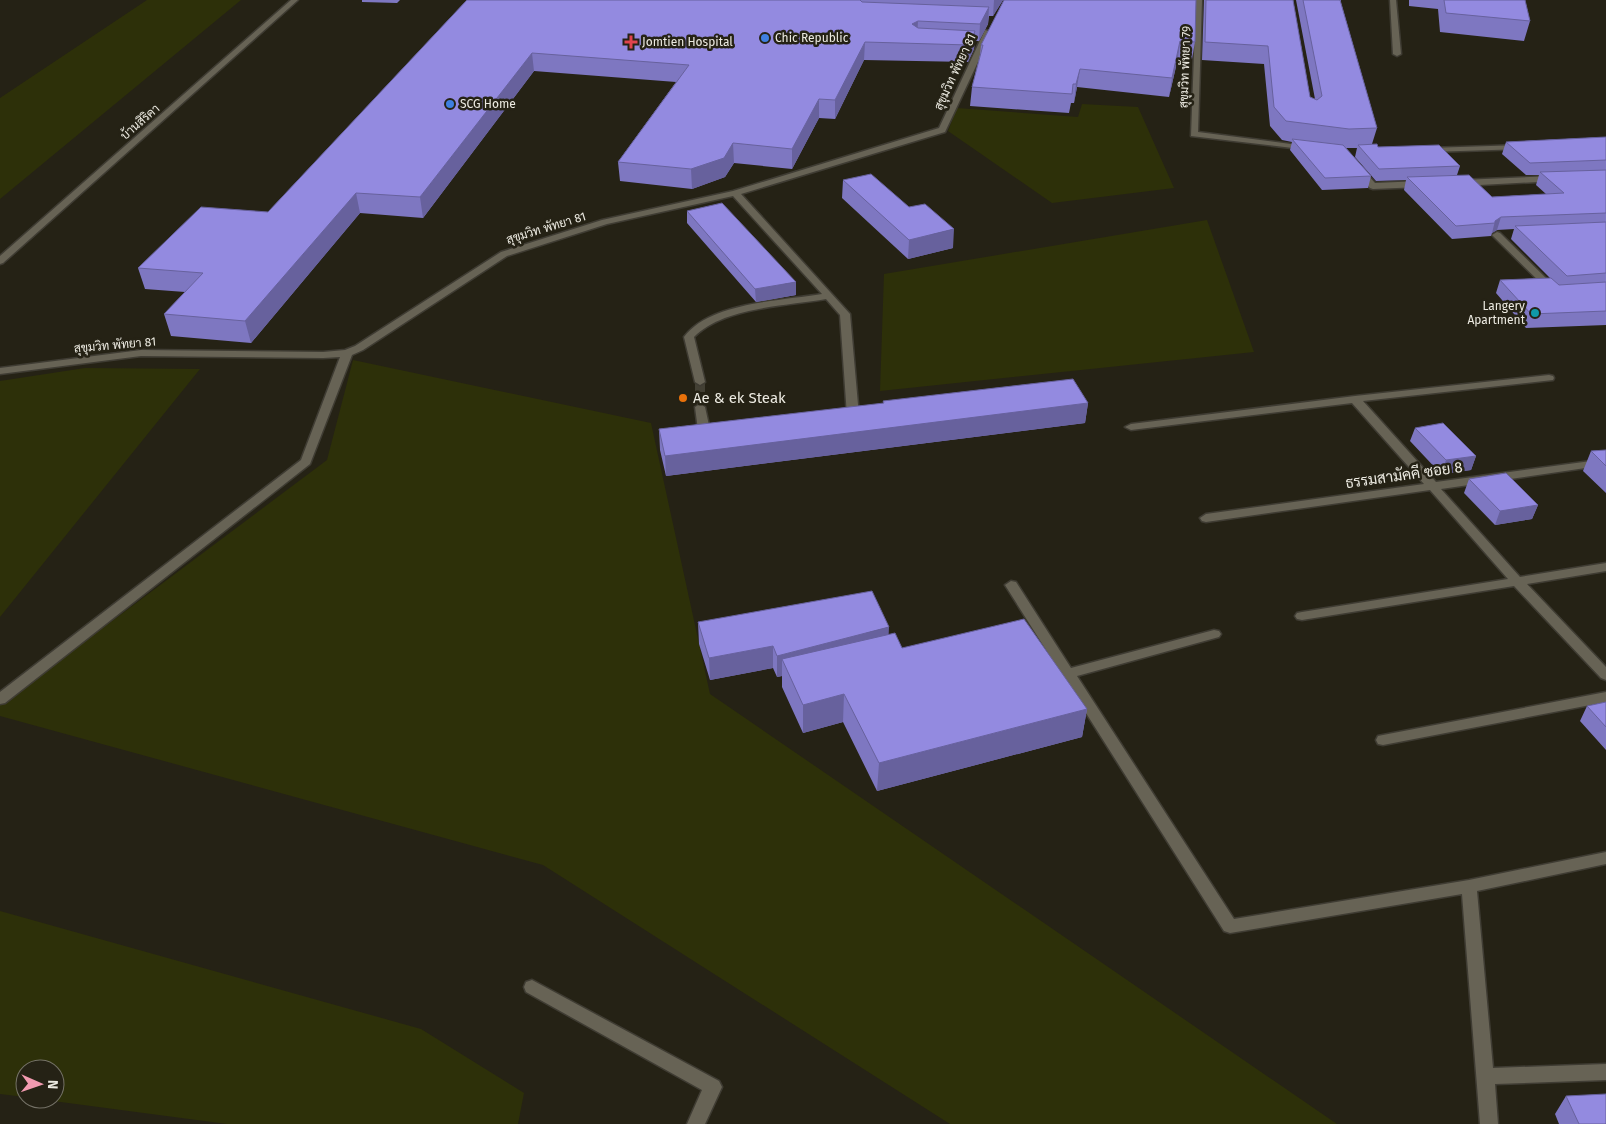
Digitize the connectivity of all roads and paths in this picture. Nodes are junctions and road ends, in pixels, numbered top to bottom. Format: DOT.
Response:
graph roads {
  1 [pos="295,0"];
  2 [pos="1199,0"];
  3 [pos="1393,0"];
  4 [pos="995,20"];
  5 [pos="1398,54"];
  6 [pos="1528,147"];
  7 [pos="1316,150"];
  8 [pos="1422,151"];
  9 [pos="1350,160"];
  10 [pos="1567,178"];
  11 [pos="1451,183"];
  12 [pos="1431,184"];
  13 [pos="735,193"];
  14 [pos="1507,234"];
  15 [pos="0,261"];
  16 [pos="1561,293"];
  17 [pos="829,296"];
  18 [pos="347,353"];
  19 [pos="0,371"];
  20 [pos="1549,378"];
  21 [pos="700,382"];
  22 [pos="1355,399"];
  23 [pos="700,407"];
  24 [pos="853,416"];
  25 [pos="1131,427"];
  26 [pos="726,434"];
  27 [pos="1606,462"];
  28 [pos="1433,488"];
  29 [pos="1206,518"];
  30 [pos="1606,566"];
  31 [pos="1518,582"];
  32 [pos="1011,585"];
  33 [pos="1302,616"];
  34 [pos="1214,634"];
  35 [pos="1068,674"];
  36 [pos="1606,675"];
  37 [pos="1606,697"];
  38 [pos="0,699"];
  39 [pos="1383,740"];
  40 [pos="1606,858"];
  41 [pos="1469,886"];
  42 [pos="532,986"];
  43 [pos="1606,1072"];
  44 [pos="1485,1076"];
  45 [pos="696,1124"];
  46 [pos="1489,1124"];
  1 -- 15 [label="street, บ้านสิริคา"];
  2 -- 7 [label="street, สุขุมวิท พัทยา 79"];
  3 -- 5 [label="street"];
  4 -- 13 [label="street, สุขุมวิท พัทยา 81"];
  6 -- 8 [label="street"];
  9 -- 12 [label="street"];
  10 -- 11 [label="street"];
  13 -- 17 [label="street"];
  13 -- 18 [label="street, สุขุมวิท พัทยา 81"];
  14 -- 16 [label="street"];
  17 -- 21 [label="street"];
  17 -- 24 [label="street"];
  18 -- 19 [label="street, สุขุมวิท พัทยา 81"];
  18 -- 38 [label="street"];
  20 -- 22 [label="street"];
  22 -- 25 [label="street"];
  22 -- 28 [label="street"];
  23 -- 26 [label="street"];
  27 -- 28 [label="street, ธรรมสามัคคี ซอย 8"];
  28 -- 29 [label="street, ธรรมสามัคคี ซอย 8"];
  28 -- 31 [label="street"];
  30 -- 31 [label="street"];
  31 -- 33 [label="street"];
  31 -- 36 [label="street"];
  32 -- 35 [label="street"];
  34 -- 35 [label="street"];
  35 -- 41 [label="street"];
  37 -- 39 [label="street"];
  40 -- 41 [label="street"];
  41 -- 44 [label="street"];
  42 -- 45 [label="street"];
  43 -- 44 [label="street"];
  44 -- 46 [label="street"];
}
